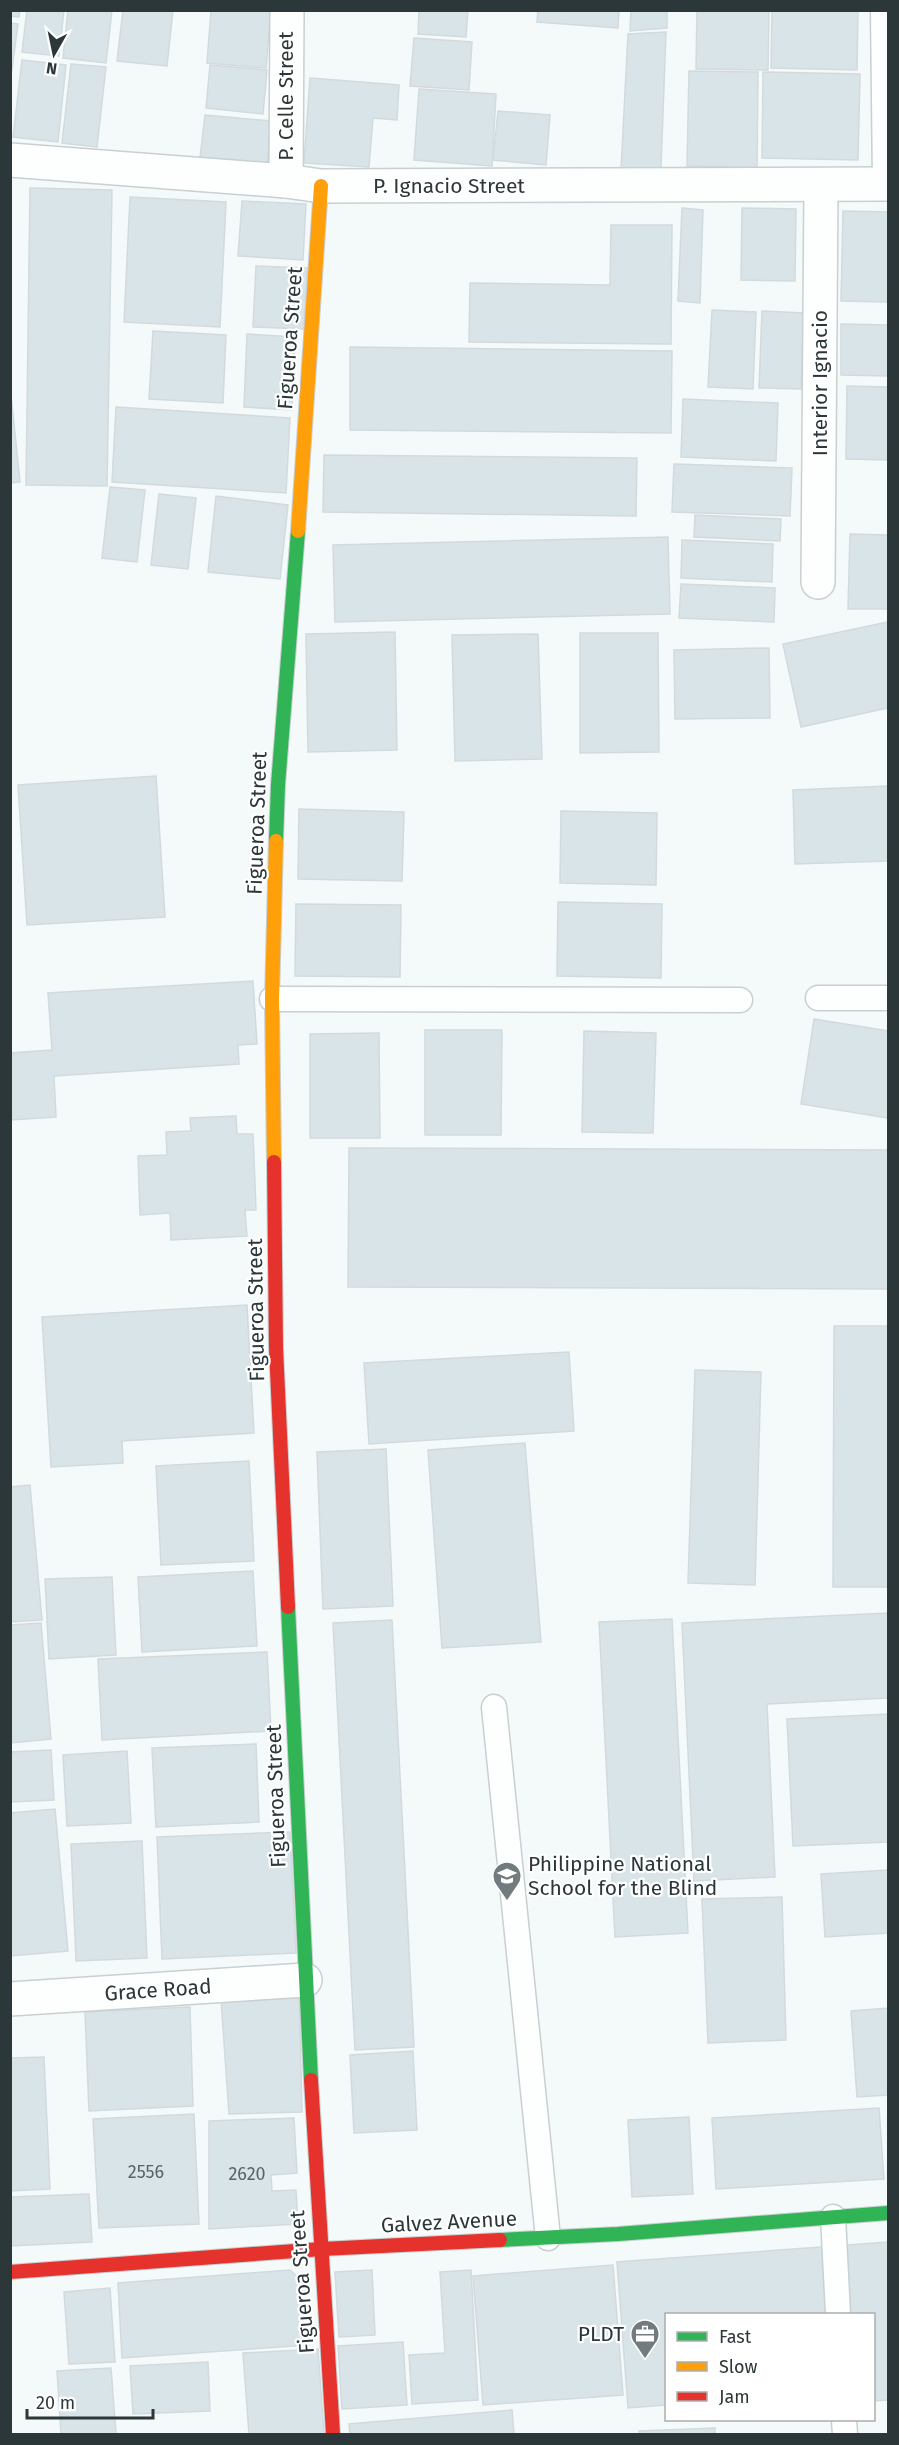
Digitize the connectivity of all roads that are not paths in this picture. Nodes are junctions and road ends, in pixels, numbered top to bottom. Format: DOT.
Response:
graph roads {
  1 [pos="287,10"];
  2 [pos="883,10"];
  3 [pos="10,160"];
  4 [pos="286,181"];
  5 [pos="887,184"];
  6 [pos="821,185"];
  7 [pos="321,186"];
  8 [pos="818,582"];
  9 [pos="818,998"];
  10 [pos="888,998"];
  11 [pos="272,999"];
  12 [pos="740,1000"];
  13 [pos="494,1707"];
  14 [pos="305,1980"];
  15 [pos="10,1999"];
  16 [pos="888,2213"];
  17 [pos="833,2217"];
  18 [pos="548,2238"];
  19 [pos="321,2249"];
  20 [pos="10,2272"];
  21 [pos="838,2313"];
  22 [pos="333,2434"];
  1 -- 4 [label="street, P. Celle Street"];
  2 -- 5 [label="lane"];
  3 -- 4 [label="street, P. Ignacio Street"];
  4 -- 7 [label="street, P. Ignacio Street"];
  5 -- 6 [label="street, P. Ignacio Street"];
  6 -- 7 [label="street, P. Ignacio Street"];
  6 -- 8 [label="street, Interior Ignacio"];
  7 -- 11 [label="street, Figueroa Street"];
  9 -- 10 [label="lane"];
  11 -- 12 [label="lane"];
  11 -- 14 [label="street, Figueroa Street"];
  13 -- 18 [label="lane"];
  14 -- 15 [label="street, Grace Road"];
  14 -- 19 [label="street, Figueroa Street"];
  16 -- 17 [label="street, Galvez Avenue"];
  17 -- 18 [label="street, Galvez Avenue"];
  17 -- 21 [label="lane"];
  18 -- 19 [label="street, Galvez Avenue"];
  19 -- 20 [label="street, Galvez Avenue"];
  19 -- 22 [label="street, Figueroa Street"];
}
